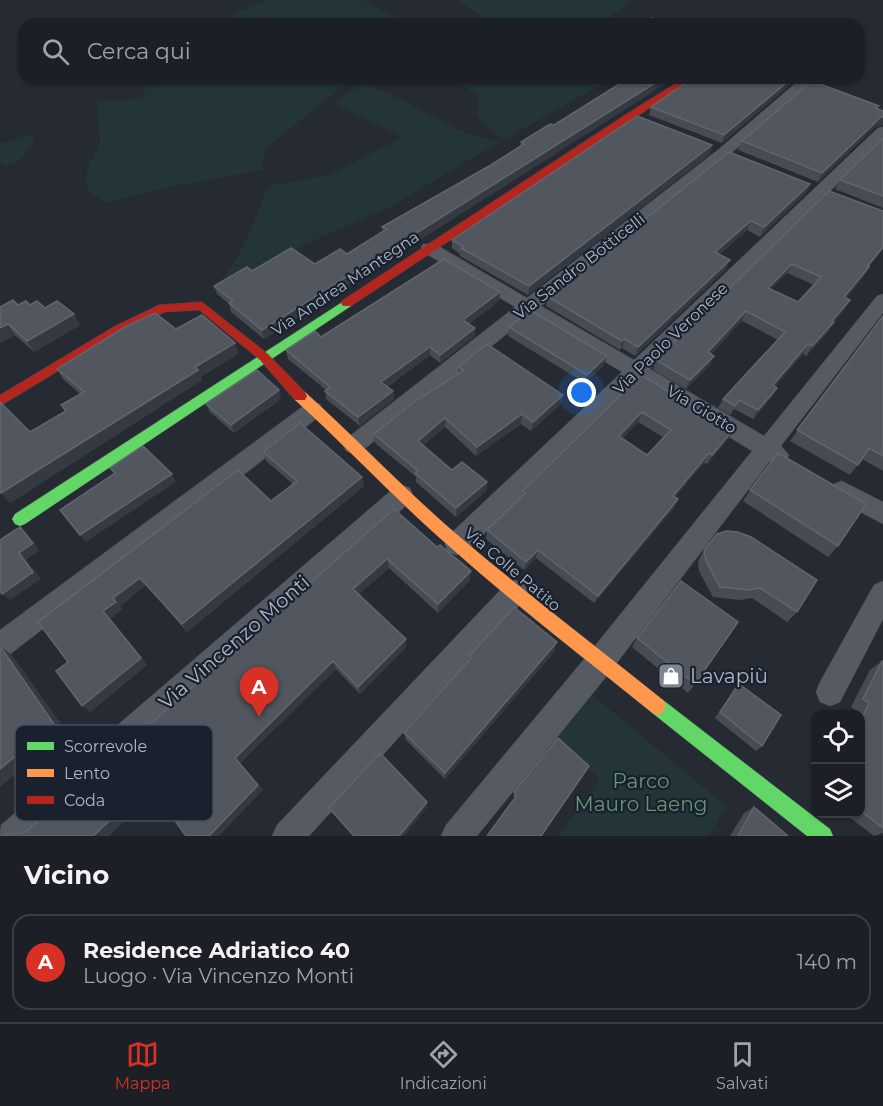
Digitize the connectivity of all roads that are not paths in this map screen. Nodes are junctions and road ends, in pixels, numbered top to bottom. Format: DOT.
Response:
graph roads {
  1 [pos="681,84"];
  2 [pos="802,85"];
  3 [pos="631,115"];
  4 [pos="652,123"];
  5 [pos="883,131"];
  6 [pos="703,144"];
  7 [pos="729,154"];
  8 [pos="429,248"];
  9 [pos="883,300"];
  10 [pos="528,306"];
  11 [pos="264,357"];
  12 [pos="637,370"];
  13 [pos="0,401"];
  14 [pos="313,410"];
  15 [pos="354,445"];
  16 [pos="766,449"];
  17 [pos="796,465"];
  18 [pos="825,481"];
  19 [pos="402,495"];
  20 [pos="883,514"];
  21 [pos="20,519"];
  22 [pos="457,544"];
  23 [pos="515,592"];
  24 [pos="883,593"];
  25 [pos="0,646"];
  26 [pos="600,662"];
  27 [pos="830,692"];
  28 [pos="139,725"];
  29 [pos="29,821"];
  30 [pos="12,836"];
  31 [pos="288,836"];
  32 [pos="457,836"];
  33 [pos="823,836"];
  1 -- 3 [label="street, Via Andrea Mantegna"];
  2 -- 7 [label="street, Via Sandro Botticelli"];
  3 -- 4 [label="street"];
  3 -- 8 [label="street, Via Andrea Mantegna"];
  5 -- 12 [label="street, Via Paolo Veronese"];
  6 -- 7 [label="street"];
  7 -- 10 [label="street, Via Sandro Botticelli"];
  8 -- 10 [label="street, Via Giotto"];
  8 -- 11 [label="street, Via Andrea Mantegna"];
  9 -- 16 [label="street"];
  10 -- 12 [label="street, Via Giotto"];
  10 -- 15 [label="street, Via Sandro Botticelli"];
  11 -- 13 [label="street, Via Colle Patito"];
  11 -- 14 [label="street, Via Colle Patito"];
  11 -- 21 [label="street, Via Andrea Mantegna"];
  12 -- 16 [label="street, Via Giotto"];
  12 -- 22 [label="street, Via Paolo Veronese"];
  14 -- 15 [label="street, Via Colle Patito"];
  14 -- 25 [label="street"];
  15 -- 19 [label="street, Via Colle Patito"];
  16 -- 17 [label="street, Via Giotto"];
  16 -- 26 [label="street"];
  18 -- 20 [label="street"];
  19 -- 22 [label="street, Via Colle Patito"];
  19 -- 28 [label="street, Via Vincenzo Monti"];
  22 -- 23 [label="street, Via Colle Patito"];
  23 -- 26 [label="street, Via Colle Patito"];
  23 -- 31 [label="street"];
  24 -- 27 [label="street"];
  26 -- 32 [label="street"];
  26 -- 33 [label="street, Via Colle Patito"];
  29 -- 30 [label="street, Via Vincenzo Monti"];
}
